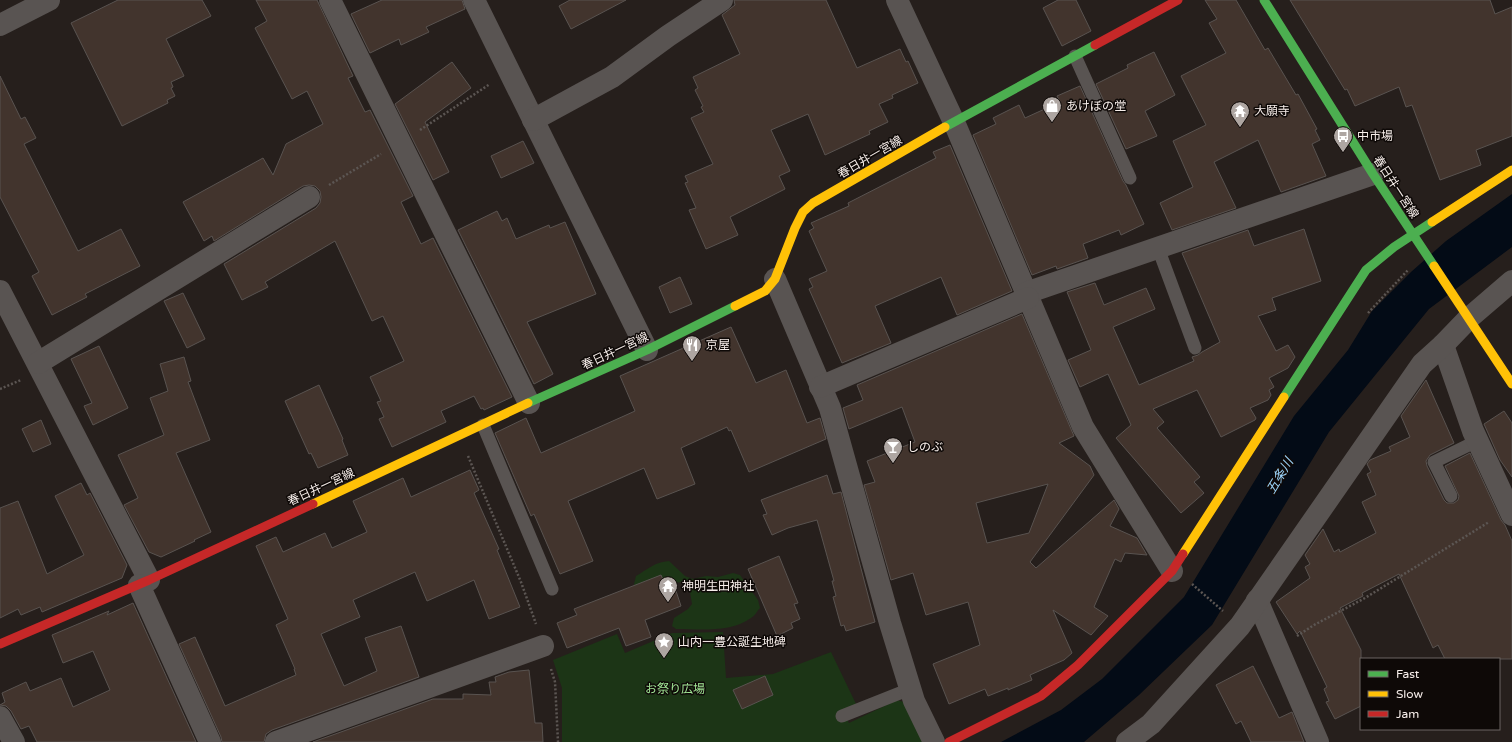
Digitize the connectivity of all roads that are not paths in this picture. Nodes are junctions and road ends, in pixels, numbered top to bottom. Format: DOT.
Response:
graph roads {
  1 [pos="49,0"];
  2 [pos="330,0"];
  3 [pos="474,0"];
  4 [pos="722,0"];
  5 [pos="897,0"];
  6 [pos="1178,0"];
  7 [pos="1264,0"];
  8 [pos="0,25"];
  9 [pos="1075,56"];
  10 [pos="533,120"];
  11 [pos="954,122"];
  12 [pos="1512,170"];
  13 [pos="1373,174"];
  14 [pos="1130,178"];
  15 [pos="309,197"];
  16 [pos="1413,235"];
  17 [pos="1158,248"];
  18 [pos="775,279"];
  19 [pos="1512,281"];
  20 [pos="0,290"];
  21 [pos="1027,296"];
  22 [pos="1469,318"];
  23 [pos="1443,345"];
  24 [pos="1195,348"];
  25 [pos="647,350"];
  26 [pos="38,363"];
  27 [pos="1512,384"];
  28 [pos="820,386"];
  29 [pos="529,403"];
  30 [pos="483,425"];
  31 [pos="1477,441"];
  32 [pos="1451,496"];
  33 [pos="1511,513"];
  34 [pos="1172,571"];
  35 [pos="144,583"];
  36 [pos="552,589"];
  37 [pos="1257,600"];
  38 [pos="0,644"];
  39 [pos="543,646"];
  40 [pos="910,689"];
  41 [pos="842,716"];
  42 [pos="0,717"];
  43 [pos="14,742"];
  44 [pos="210,742"];
  45 [pos="276,742"];
  46 [pos="934,742"];
  47 [pos="949,742"];
  48 [pos="1127,742"];
  49 [pos="1318,742"];
  1 -- 8 [label="street"];
  2 -- 29 [label="street"];
  3 -- 10 [label="street"];
  4 -- 10 [label="street"];
  5 -- 11 [label="street"];
  6 -- 9 [label="main road, 春日井一宮線"];
  7 -- 13 [label="main road, 春日井一宮線"];
  9 -- 11 [label="main road, 春日井一宮線"];
  9 -- 14 [label="lane"];
  10 -- 25 [label="street"];
  11 -- 18 [label="main road, 春日井一宮線"];
  11 -- 21 [label="street"];
  12 -- 16 [label="main road"];
  13 -- 16 [label="main road, 春日井一宮線"];
  13 -- 17 [label="street"];
  15 -- 26 [label="street"];
  16 -- 22 [label="main road, 春日井一宮線"];
  16 -- 34 [label="main road"];
  17 -- 21 [label="street"];
  17 -- 24 [label="lane"];
  18 -- 25 [label="main road, 春日井一宮線"];
  18 -- 28 [label="street"];
  19 -- 22 [label="street"];
  20 -- 26 [label="street"];
  21 -- 28 [label="street"];
  21 -- 34 [label="street"];
  22 -- 23 [label="street"];
  22 -- 27 [label="main road, 春日井一宮線"];
  23 -- 31 [label="street"];
  23 -- 37 [label="street"];
  25 -- 29 [label="main road, 春日井一宮線"];
  26 -- 35 [label="street"];
  28 -- 40 [label="street"];
  29 -- 30 [label="main road, 春日井一宮線"];
  30 -- 35 [label="main road, 春日井一宮線"];
  30 -- 36 [label="lane"];
  31 -- 32 [label="lane"];
  31 -- 33 [label="street"];
  34 -- 47 [label="main road"];
  35 -- 38 [label="main road, 春日井一宮線"];
  35 -- 44 [label="street"];
  37 -- 48 [label="street"];
  37 -- 49 [label="street"];
  39 -- 45 [label="street"];
  40 -- 41 [label="lane"];
  40 -- 46 [label="street"];
  42 -- 43 [label="street"];
}
